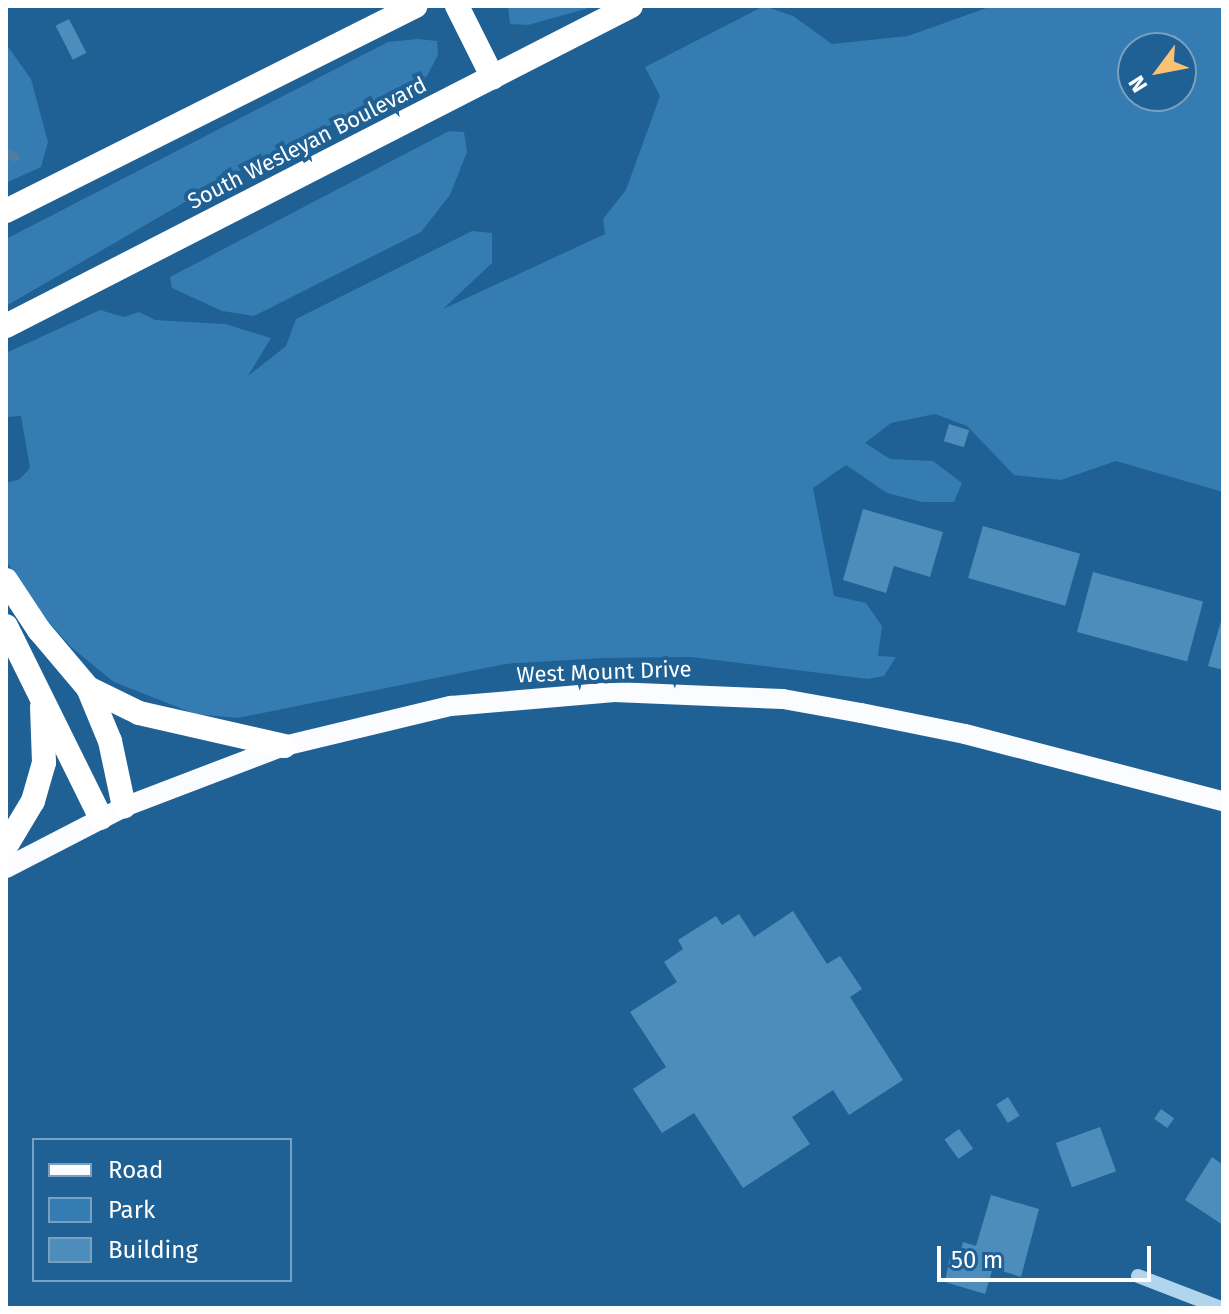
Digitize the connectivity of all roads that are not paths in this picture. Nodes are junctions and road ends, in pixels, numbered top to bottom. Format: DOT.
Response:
graph roads {
  1 [pos="416,6"];
  2 [pos="457,6"];
  3 [pos="631,6"];
  4 [pos="493,78"];
  5 [pos="6,211"];
  6 [pos="6,326"];
  7 [pos="6,580"];
  8 [pos="6,626"];
  9 [pos="88,688"];
  10 [pos="41,689"];
  11 [pos="284,746"];
  12 [pos="1223,801"];
  13 [pos="124,807"];
  14 [pos="101,818"];
  15 [pos="6,846"];
  16 [pos="6,868"];
  17 [pos="1138,1276"];
  18 [pos="1221,1308"];
  1 -- 5 [label="highway"];
  2 -- 4 [label="highway"];
  3 -- 4 [label="highway, South Wesleyan Boulevard"];
  4 -- 6 [label="highway, South Wesleyan Boulevard"];
  7 -- 9 [label="highway"];
  8 -- 10 [label="highway"];
  9 -- 11 [label="highway"];
  9 -- 13 [label="highway"];
  10 -- 14 [label="highway"];
  10 -- 15 [label="highway"];
  11 -- 12 [label="main road, West Mount Drive"];
  11 -- 13 [label="main road, West Mount Drive"];
  13 -- 14 [label="main road, West Mount Drive"];
  14 -- 16 [label="main road, West Mount Drive"];
  17 -- 18 [label="street"];
}
